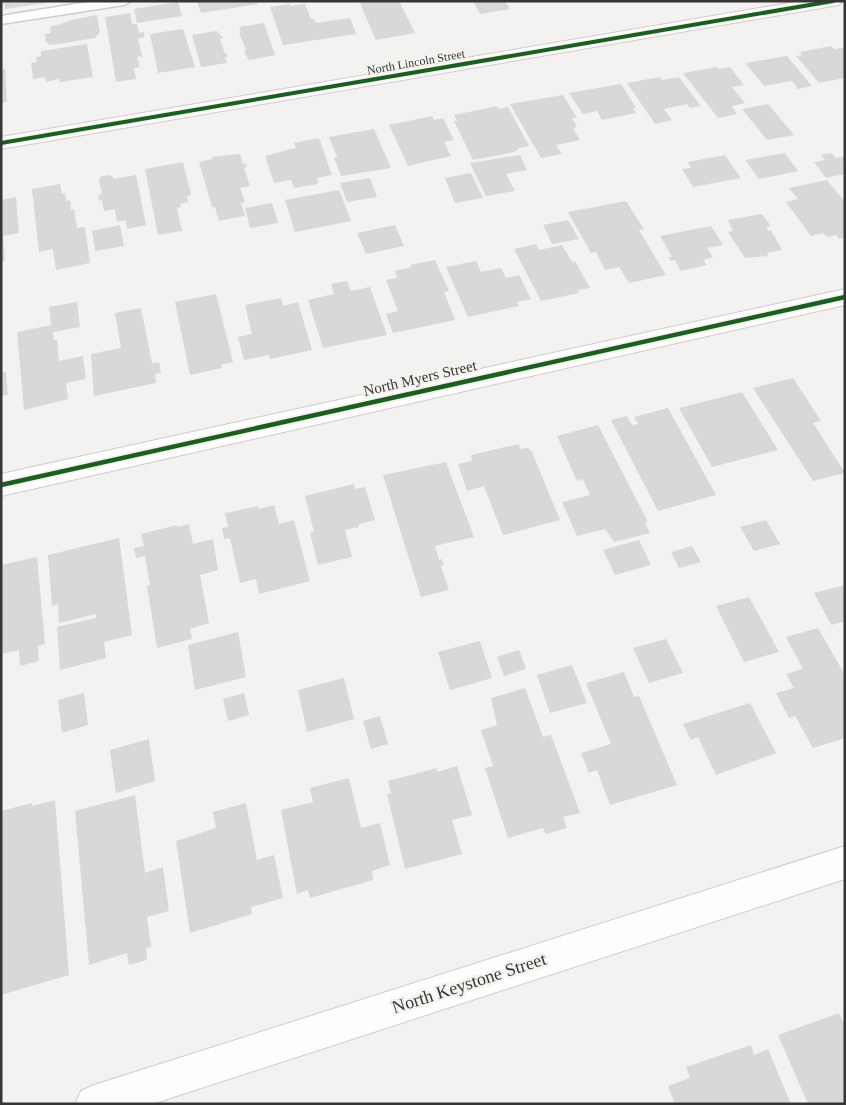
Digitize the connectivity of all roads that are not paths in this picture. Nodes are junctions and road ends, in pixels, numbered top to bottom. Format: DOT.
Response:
graph roads {
  1 [pos="124,1"];
  2 [pos="833,1"];
  3 [pos="1,20"];
  4 [pos="1,143"];
  5 [pos="845,297"];
  6 [pos="1,485"];
  7 [pos="845,862"];
  8 [pos="94,1104"];
  1 -- 3 [label="lane"];
  2 -- 4 [label="street, North Lincoln Street"];
  5 -- 6 [label="street, North Myers Street"];
  7 -- 8 [label="street, North Keystone Street"];
}
